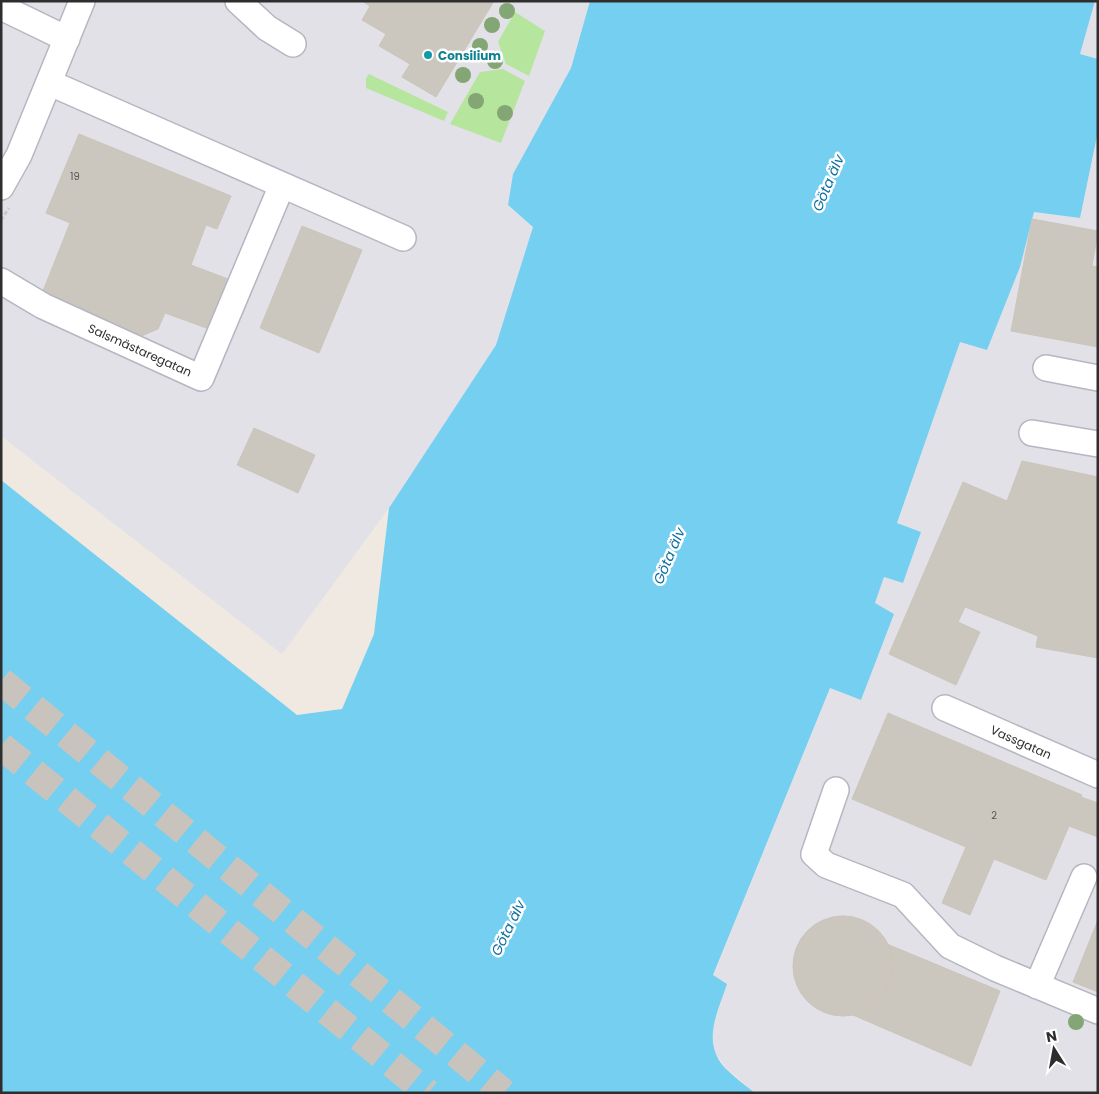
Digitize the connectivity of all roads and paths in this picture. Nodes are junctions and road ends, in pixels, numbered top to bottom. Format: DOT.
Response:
graph roads {
  1 [pos="82,1"];
  2 [pos="238,1"];
  3 [pos="1,7"];
  4 [pos="67,39"];
  5 [pos="292,44"];
  6 [pos="50,83"];
  7 [pos="282,186"];
  8 [pos="1,188"];
  9 [pos="403,238"];
  10 [pos="1,281"];
  11 [pos="1046,368"];
  12 [pos="1098,378"];
  13 [pos="1032,433"];
  14 [pos="1098,444"];
  15 [pos="945,708"];
  16 [pos="1098,775"];
  17 [pos="836,790"];
  18 [pos="1084,877"];
  19 [pos="1038,986"];
  20 [pos="1098,1011"];
  1 -- 4 [label="street"];
  2 -- 5 [label="street"];
  3 -- 4 [label="street"];
  4 -- 6 [label="street"];
  6 -- 7 [label="street"];
  6 -- 8 [label="street"];
  7 -- 9 [label="street"];
  7 -- 10 [label="street, Salsmästaregatan"];
  11 -- 12 [label="street"];
  13 -- 14 [label="street"];
  15 -- 16 [label="street, Vassgatan"];
  17 -- 19 [label="street"];
  18 -- 19 [label="street"];
  19 -- 20 [label="street"];
}
